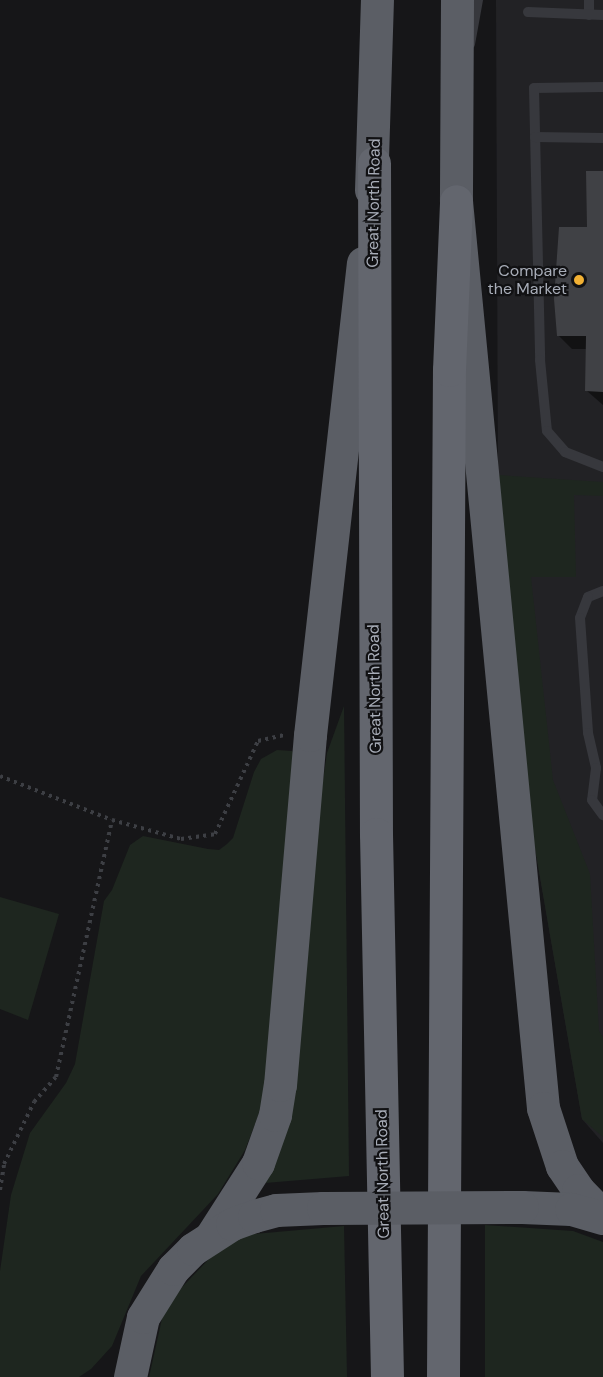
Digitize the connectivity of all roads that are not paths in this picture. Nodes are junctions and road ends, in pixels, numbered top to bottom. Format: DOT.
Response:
graph roads {
  1 [pos="377,0"];
  2 [pos="457,0"];
  3 [pos="478,0"];
  4 [pos="589,0"];
  5 [pos="528,12"];
  6 [pos="590,15"];
  7 [pos="603,15"];
  8 [pos="458,87"];
  9 [pos="603,87"];
  10 [pos="535,137"];
  11 [pos="603,138"];
  12 [pos="374,163"];
  13 [pos="456,201"];
  14 [pos="603,467"];
  15 [pos="603,591"];
  16 [pos="603,815"];
  17 [pos="603,1217"];
  18 [pos="212,1235"];
  19 [pos="134,1344"];
  20 [pos="106,1377"];
  21 [pos="130,1377"];
  22 [pos="387,1377"];
  23 [pos="443,1377"];
  1 -- 12 [label="highway, Great North Road"];
  2 -- 8 [label="highway"];
  3 -- 8 [label="lane"];
  4 -- 6 [label="lane"];
  5 -- 6 [label="lane"];
  6 -- 7 [label="lane"];
  8 -- 13 [label="highway"];
  9 -- 10 [label="lane"];
  10 -- 11 [label="lane"];
  10 -- 14 [label="lane"];
  12 -- 18 [label="highway"];
  12 -- 22 [label="highway, Great North Road"];
  13 -- 17 [label="highway"];
  13 -- 23 [label="highway"];
  15 -- 16 [label="lane"];
  17 -- 18 [label="highway, bridge"];
  18 -- 19 [label="highway"];
  19 -- 20 [label="highway"];
  19 -- 21 [label="highway"];
}
